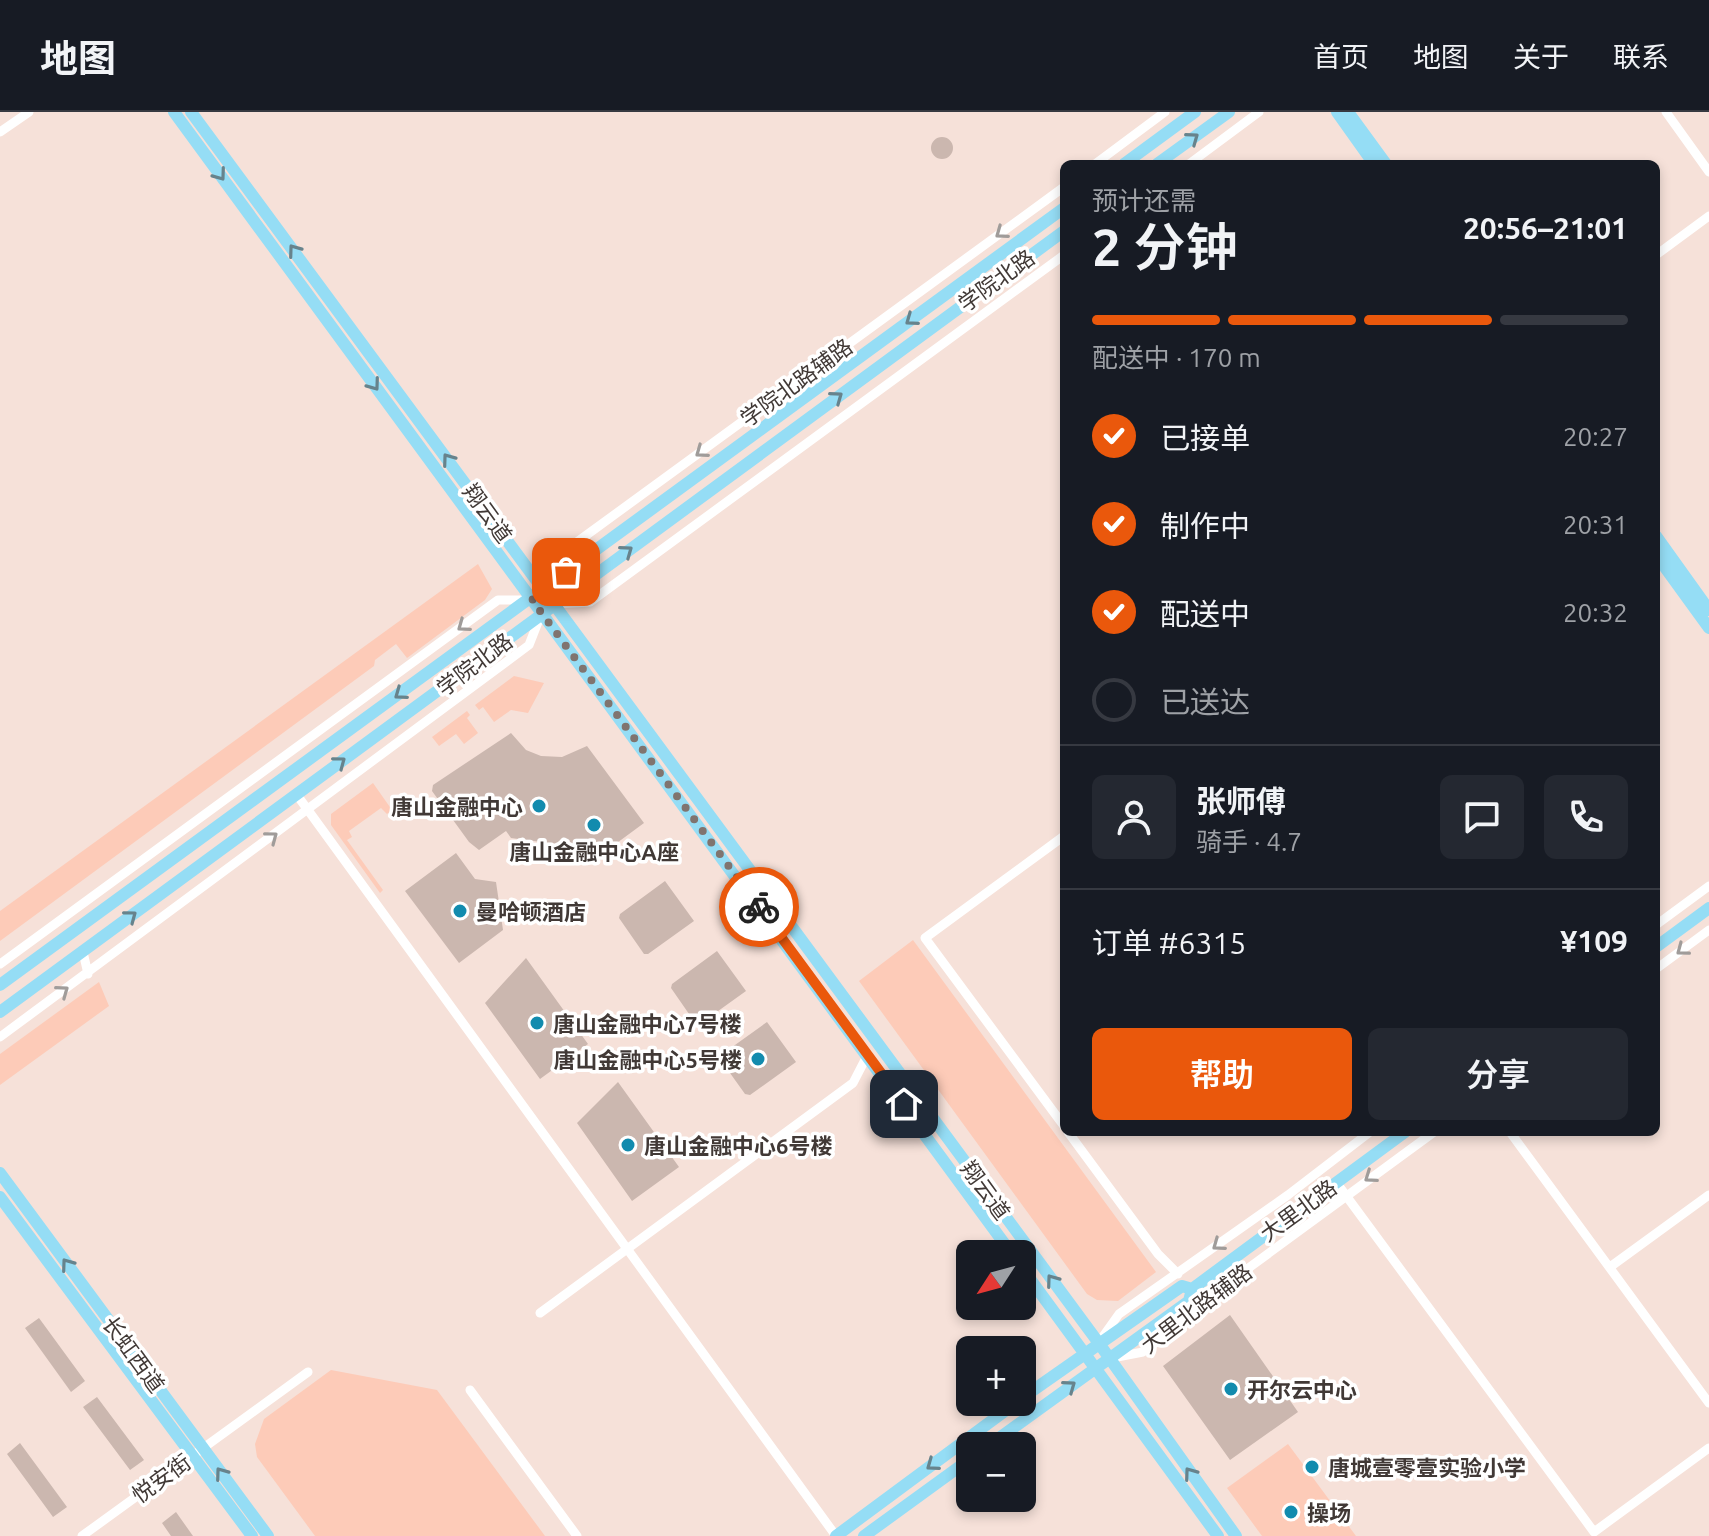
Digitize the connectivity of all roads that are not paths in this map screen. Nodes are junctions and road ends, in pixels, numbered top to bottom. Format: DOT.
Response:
graph roads {
  1 [pos="29,112"];
  2 [pos="174,112"];
  3 [pos="191,112"];
  4 [pos="1165,112"];
  5 [pos="1195,112"];
  6 [pos="1229,112"];
  7 [pos="1259,112"];
  8 [pos="1337,112"];
  9 [pos="1348,112"];
  10 [pos="1666,112"];
  11 [pos="0,132"];
  12 [pos="1134,136"];
  13 [pos="1143,150"];
  14 [pos="1101,160"];
  15 [pos="1129,160"];
  16 [pos="1163,160"];
  17 [pos="1194,160"];
  18 [pos="1371,160"];
  19 [pos="1383,160"];
  20 [pos="1709,172"];
  21 [pos="1060,190"];
  22 [pos="1060,211"];
  23 [pos="1709,216"];
  24 [pos="1060,234"];
  25 [pos="1660,252"];
  26 [pos="973,253"];
  27 [pos="1060,258"];
  28 [pos="983,267"];
  29 [pos="993,282"];
  30 [pos="1005,298"];
  31 [pos="636,499"];
  32 [pos="647,513"];
  33 [pos="1660,542"];
  34 [pos="1660,561"];
  35 [pos="545,590"];
  36 [pos="532,600"];
  37 [pos="554,604"];
  38 [pos="1709,610"];
  39 [pos="541,612"];
  40 [pos="1709,628"];
  41 [pos="297,795"];
  42 [pos="214,808"];
  43 [pos="308,810"];
  44 [pos="225,822"];
  45 [pos="237,838"];
  46 [pos="1060,839"];
  47 [pos="249,854"];
  48 [pos="1709,886"];
  49 [pos="1709,908"];
  50 [pos="1660,922"];
  51 [pos="1709,930"];
  52 [pos="1660,944"];
  53 [pos="83,952"];
  54 [pos="0,964"];
  55 [pos="1660,966"];
  56 [pos="88,974"];
  57 [pos="0,985"];
  58 [pos="0,1012"];
  59 [pos="0,1037"];
  60 [pos="868,1054"];
  61 [pos="1060,1121"];
  62 [pos="1071,1136"];
  63 [pos="1365,1136"];
  64 [pos="1399,1136"];
  65 [pos="1428,1136"];
  66 [pos="1513,1136"];
  67 [pos="0,1173"];
  68 [pos="1336,1182"];
  69 [pos="1346,1195"];
  70 [pos="1709,1195"];
  71 [pos="3,1206"];
  72 [pos="1002,1240"];
  73 [pos="627,1248"];
  74 [pos="1610,1267"];
  75 [pos="1178,1274"];
  76 [pos="1036,1288"];
  77 [pos="1192,1289"];
  78 [pos="540,1313"];
  79 [pos="1098,1342"];
  80 [pos="1083,1353"];
  81 [pos="1107,1359"];
  82 [pos="1095,1368"];
  83 [pos="308,1372"];
  84 [pos="1036,1388"];
  85 [pos="470,1390"];
  86 [pos="1709,1403"];
  87 [pos="998,1416"];
  88 [pos="1007,1432"];
  89 [pos="1709,1448"];
  90 [pos="197,1454"];
  91 [pos="956,1469"];
  92 [pos="82,1536"];
  93 [pos="92,1536"];
  94 [pos="252,1536"];
  95 [pos="268,1536"];
  96 [pos="577,1536"];
  97 [pos="836,1536"];
  98 [pos="864,1536"];
  99 [pos="1218,1536"];
  100 [pos="1236,1536"];
  1 -- 11 [label="street"];
  2 -- 36 [label="main road, 翔云道, one-way"];
  35 -- 3 [label="main road, 翔云道, one-way"];
  4 -- 12 [label="street"];
  5 -- 13 [label="main road"];
  16 -- 6 [label="main road, one-way"];
  7 -- 17 [label="street"];
  8 -- 18 [label="main road"];
  9 -- 19 [label="main road"];
  10 -- 20 [label="street"];
  12 -- 13 [label="street"];
  12 -- 14 [label="street"];
  13 -- 15 [label="main road"];
  21 -- 26 [label="street, 学院北路辅路, one-way"];
  22 -- 28 [label="main road, 学院北路"];
  23 -- 25 [label="street"];
  24 -- 29 [label="main road, 学院北路"];
  26 -- 28 [label="street"];
  26 -- 31 [label="street, 学院北路辅路, one-way"];
  27 -- 30 [label="street"];
  28 -- 29 [label="main road"];
  28 -- 32 [label="main road, 学院北路, one-way"];
  29 -- 30 [label="street"];
  37 -- 29 [label="main road, 学院北路, one-way"];
  30 -- 37 [label="street"];
  31 -- 32 [label="street"];
  31 -- 35 [label="street, 学院北路辅路"];
  32 -- 35 [label="main road, 学院北路"];
  33 -- 38 [label="main road"];
  34 -- 40 [label="main road"];
  35 -- 36 [label="main road, 学院北路"];
  35 -- 37 [label="main road, 翔云道"];
  36 -- 39 [label="main road, 翔云道"];
  36 -- 42 [label="street, one-way"];
  36 -- 44 [label="main road, 学院北路, one-way"];
  37 -- 39 [label="main road, 学院北路"];
  79 -- 37 [label="main road, 翔云道, one-way"];
  41 -- 39 [label="main road, 学院北路, one-way"];
  39 -- 43 [label="street"];
  39 -- 60 [label="main road, 翔云道"];
  41 -- 43 [label="street"];
  41 -- 45 [label="main road, 学院北路"];
  42 -- 44 [label="street"];
  42 -- 54 [label="street"];
  47 -- 43 [label="street, one-way"];
  43 -- 73 [label="street"];
  44 -- 45 [label="main road"];
  44 -- 57 [label="main road, 学院北路"];
  45 -- 47 [label="street"];
  53 -- 45 [label="main road, 学院北路, one-way"];
  46 -- 61 [label="street"];
  47 -- 56 [label="street"];
  48 -- 50 [label="street"];
  49 -- 52 [label="main road"];
  51 -- 55 [label="street, one-way"];
  53 -- 56 [label="street"];
  53 -- 58 [label="main road, 学院北路"];
  59 -- 56 [label="street, one-way"];
  60 -- 72 [label="main road, 翔云道"];
  60 -- 73 [label="street"];
  62 -- 75 [label="street"];
  63 -- 75 [label="street, 大里北路辅路, one-way"];
  64 -- 68 [label="main road, 大里北路"];
  65 -- 69 [label="street, 大里北路辅路, one-way"];
  66 -- 74 [label="street"];
  90 -- 67 [label="main road, 长虹西道, one-way"];
  68 -- 69 [label="street"];
  68 -- 77 [label="main road, 大里北路"];
  69 -- 81 [label="street, 大里北路辅路"];
  69 -- 89 [label="street"];
  70 -- 74 [label="street"];
  71 -- 90 [label="main road, 长虹西道"];
  73 -- 78 [label="street"];
  73 -- 97 [label="street"];
  74 -- 86 [label="street"];
  75 -- 79 [label="street, 大里北路辅路"];
  76 -- 80 [label="main road"];
  77 -- 79 [label="main road, 大里北路"];
  77 -- 81 [label="main road, 大里北路"];
  79 -- 80 [label="main road, 大里北路"];
  79 -- 81 [label="main road, 翔云道"];
  80 -- 82 [label="main road"];
  80 -- 84 [label="main road, 大里北路"];
  81 -- 82 [label="main road, 大里北路"];
  100 -- 81 [label="main road, 翔云道, one-way"];
  88 -- 82 [label="main road, 大里北路, one-way"];
  82 -- 99 [label="main road"];
  83 -- 90 [label="street"];
  85 -- 96 [label="street"];
  87 -- 97 [label="main road, one-way"];
  90 -- 92 [label="street, 悦安街"];
  90 -- 93 [label="street, 悦安街"];
  90 -- 94 [label="main road, 长虹西道"];
  95 -- 90 [label="main road, 长虹西道, one-way"];
  91 -- 98 [label="main road"];
}
